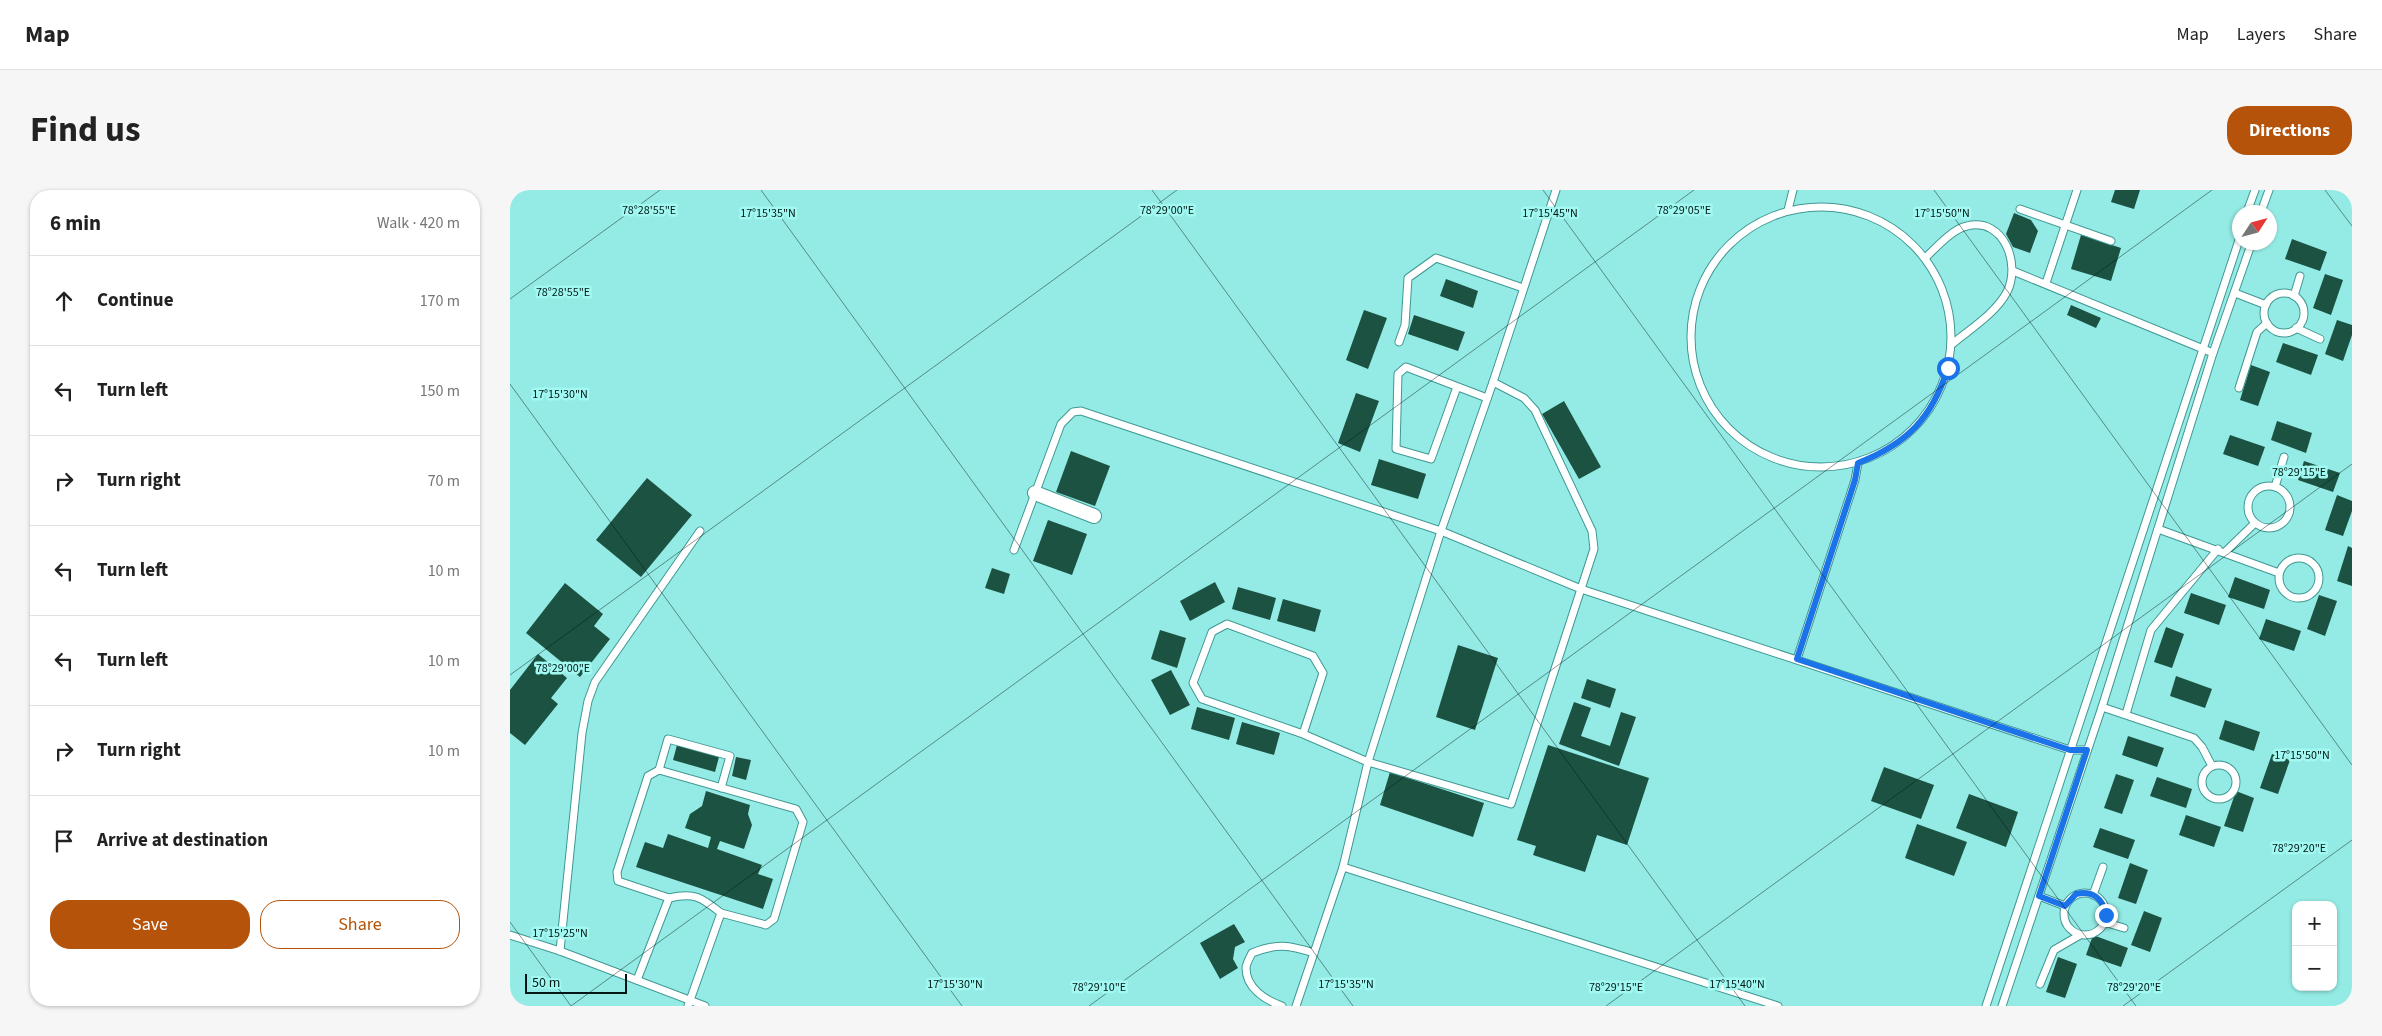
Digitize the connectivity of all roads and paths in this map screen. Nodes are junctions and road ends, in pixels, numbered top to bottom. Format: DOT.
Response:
graph roads {
  1 [pos="1556,190"];
  2 [pos="1793,190"];
  3 [pos="2077,190"];
  4 [pos="2255,190"];
  5 [pos="2268,190"];
  6 [pos="2250,205"];
  7 [pos="2263,205"];
  8 [pos="2020,209"];
  9 [pos="1788,210"];
  10 [pos="2065,225"];
  11 [pos="2111,240"];
  12 [pos="2236,250"];
  13 [pos="2249,250"];
  14 [pos="1925,258"];
  15 [pos="2013,271"];
  16 [pos="2300,276"];
  17 [pos="2046,283"];
  18 [pos="1523,288"];
  19 [pos="2235,293"];
  20 [pos="2294,296"];
  21 [pos="2266,305"];
  22 [pos="2267,323"];
  23 [pos="2296,328"];
  24 [pos="2320,339"];
  25 [pos="1399,342"];
  26 [pos="1951,345"];
  27 [pos="2202,349"];
  28 [pos="2213,353"];
  29 [pos="1493,382"];
  30 [pos="1456,387"];
  31 [pos="2239,388"];
  32 [pos="1487,398"];
  33 [pos="2284,457"];
  34 [pos="1858,463"];
  35 [pos="2275,487"];
  36 [pos="1035,493"];
  37 [pos="1094,516"];
  38 [pos="2255,523"];
  39 [pos="2158,529"];
  40 [pos="700,531"];
  41 [pos="1441,531"];
  42 [pos="2218,549"];
  43 [pos="1014,550"];
  44 [pos="2225,552"];
  45 [pos="2279,573"];
  46 [pos="1581,589"];
  47 [pos="1797,659"];
  48 [pos="2102,707"];
  49 [pos="2126,714"];
  50 [pos="1303,734"];
  51 [pos="2070,750"];
  52 [pos="2087,750"];
  53 [pos="1368,762"];
  54 [pos="2212,766"];
  55 [pos="659,770"];
  56 [pos="721,788"];
  57 [pos="1343,867"];
  58 [pos="2103,867"];
  59 [pos="2093,895"];
  60 [pos="2039,896"];
  61 [pos="669,898"];
  62 [pos="2065,906"];
  63 [pos="721,913"];
  64 [pos="2104,922"];
  65 [pos="2124,928"];
  66 [pos="510,935"];
  67 [pos="2080,935"];
  68 [pos="560,951"];
  69 [pos="1314,954"];
  70 [pos="637,980"];
  71 [pos="2040,984"];
  72 [pos="689,1003"];
  73 [pos="705,1006"];
  74 [pos="1282,1006"];
  75 [pos="1296,1006"];
  76 [pos="1778,1006"];
  77 [pos="1986,1006"];
  78 [pos="2002,1006"];
  1 -- 18 [label="lane"];
  2 -- 9 [label="lane"];
  3 -- 10 [label="lane"];
  4 -- 6 [label="lane"];
  5 -- 7 [label="lane"];
  8 -- 10 [label="lane"];
  9 -- 14 [label="lane"];
  9 -- 34 [label="lane"];
  10 -- 11 [label="lane"];
  10 -- 17 [label="lane"];
  12 -- 27 [label="lane"];
  13 -- 19 [label="lane"];
  14 -- 15 [label="lane"];
  14 -- 26 [label="lane"];
  15 -- 17 [label="lane"];
  15 -- 26 [label="lane"];
  16 -- 20 [label="lane"];
  17 -- 27 [label="lane"];
  18 -- 25 [label="lane"];
  18 -- 29 [label="lane"];
  19 -- 21 [label="lane"];
  19 -- 28 [label="lane"];
  20 -- 21 [label="lane"];
  20 -- 23 [label="lane"];
  21 -- 22 [label="lane"];
  22 -- 23 [label="lane"];
  22 -- 31 [label="lane"];
  23 -- 24 [label="lane"];
  26 -- 34 [label="lane"];
  27 -- 28 [label="lane"];
  27 -- 51 [label="lane"];
  28 -- 39 [label="lane"];
  29 -- 32 [label="lane"];
  29 -- 46 [label="lane"];
  30 -- 30 [label="lane"];
  30 -- 32 [label="lane"];
  32 -- 41 [label="lane"];
  33 -- 35 [label="lane"];
  34 -- 47 [label="lane"];
  35 -- 38 [label="lane"];
  35 -- 38 [label="lane"];
  36 -- 37 [label="street"];
  36 -- 41 [label="lane"];
  36 -- 43 [label="lane"];
  38 -- 44 [label="lane"];
  39 -- 42 [label="lane"];
  39 -- 48 [label="lane"];
  40 -- 68 [label="lane"];
  41 -- 46 [label="lane"];
  41 -- 53 [label="lane"];
  42 -- 44 [label="lane"];
  42 -- 49 [label="lane"];
  44 -- 45 [label="lane"];
  45 -- 45 [label="lane"];
  46 -- 47 [label="lane"];
  46 -- 53 [label="lane"];
  47 -- 51 [label="lane"];
  48 -- 49 [label="lane"];
  48 -- 52 [label="lane"];
  49 -- 54 [label="lane"];
  50 -- 50 [label="lane"];
  50 -- 53 [label="lane"];
  51 -- 52 [label="lane"];
  51 -- 77 [label="lane"];
  52 -- 60 [label="lane"];
  53 -- 57 [label="lane"];
  54 -- 54 [label="lane"];
  55 -- 56 [label="lane"];
  55 -- 56 [label="lane"];
  55 -- 61 [label="lane"];
  56 -- 63 [label="lane"];
  57 -- 69 [label="lane"];
  57 -- 76 [label="lane"];
  58 -- 59 [label="lane"];
  59 -- 62 [label="lane"];
  59 -- 64 [label="lane"];
  60 -- 62 [label="lane"];
  60 -- 78 [label="lane"];
  61 -- 63 [label="lane"];
  61 -- 70 [label="lane"];
  62 -- 67 [label="lane"];
  63 -- 72 [label="lane"];
  64 -- 65 [label="lane"];
  64 -- 67 [label="lane"];
  66 -- 68 [label="lane"];
  67 -- 71 [label="lane"];
  68 -- 70 [label="lane"];
  69 -- 74 [label="lane"];
  69 -- 75 [label="lane"];
  70 -- 72 [label="lane"];
  72 -- 73 [label="lane"];
}
